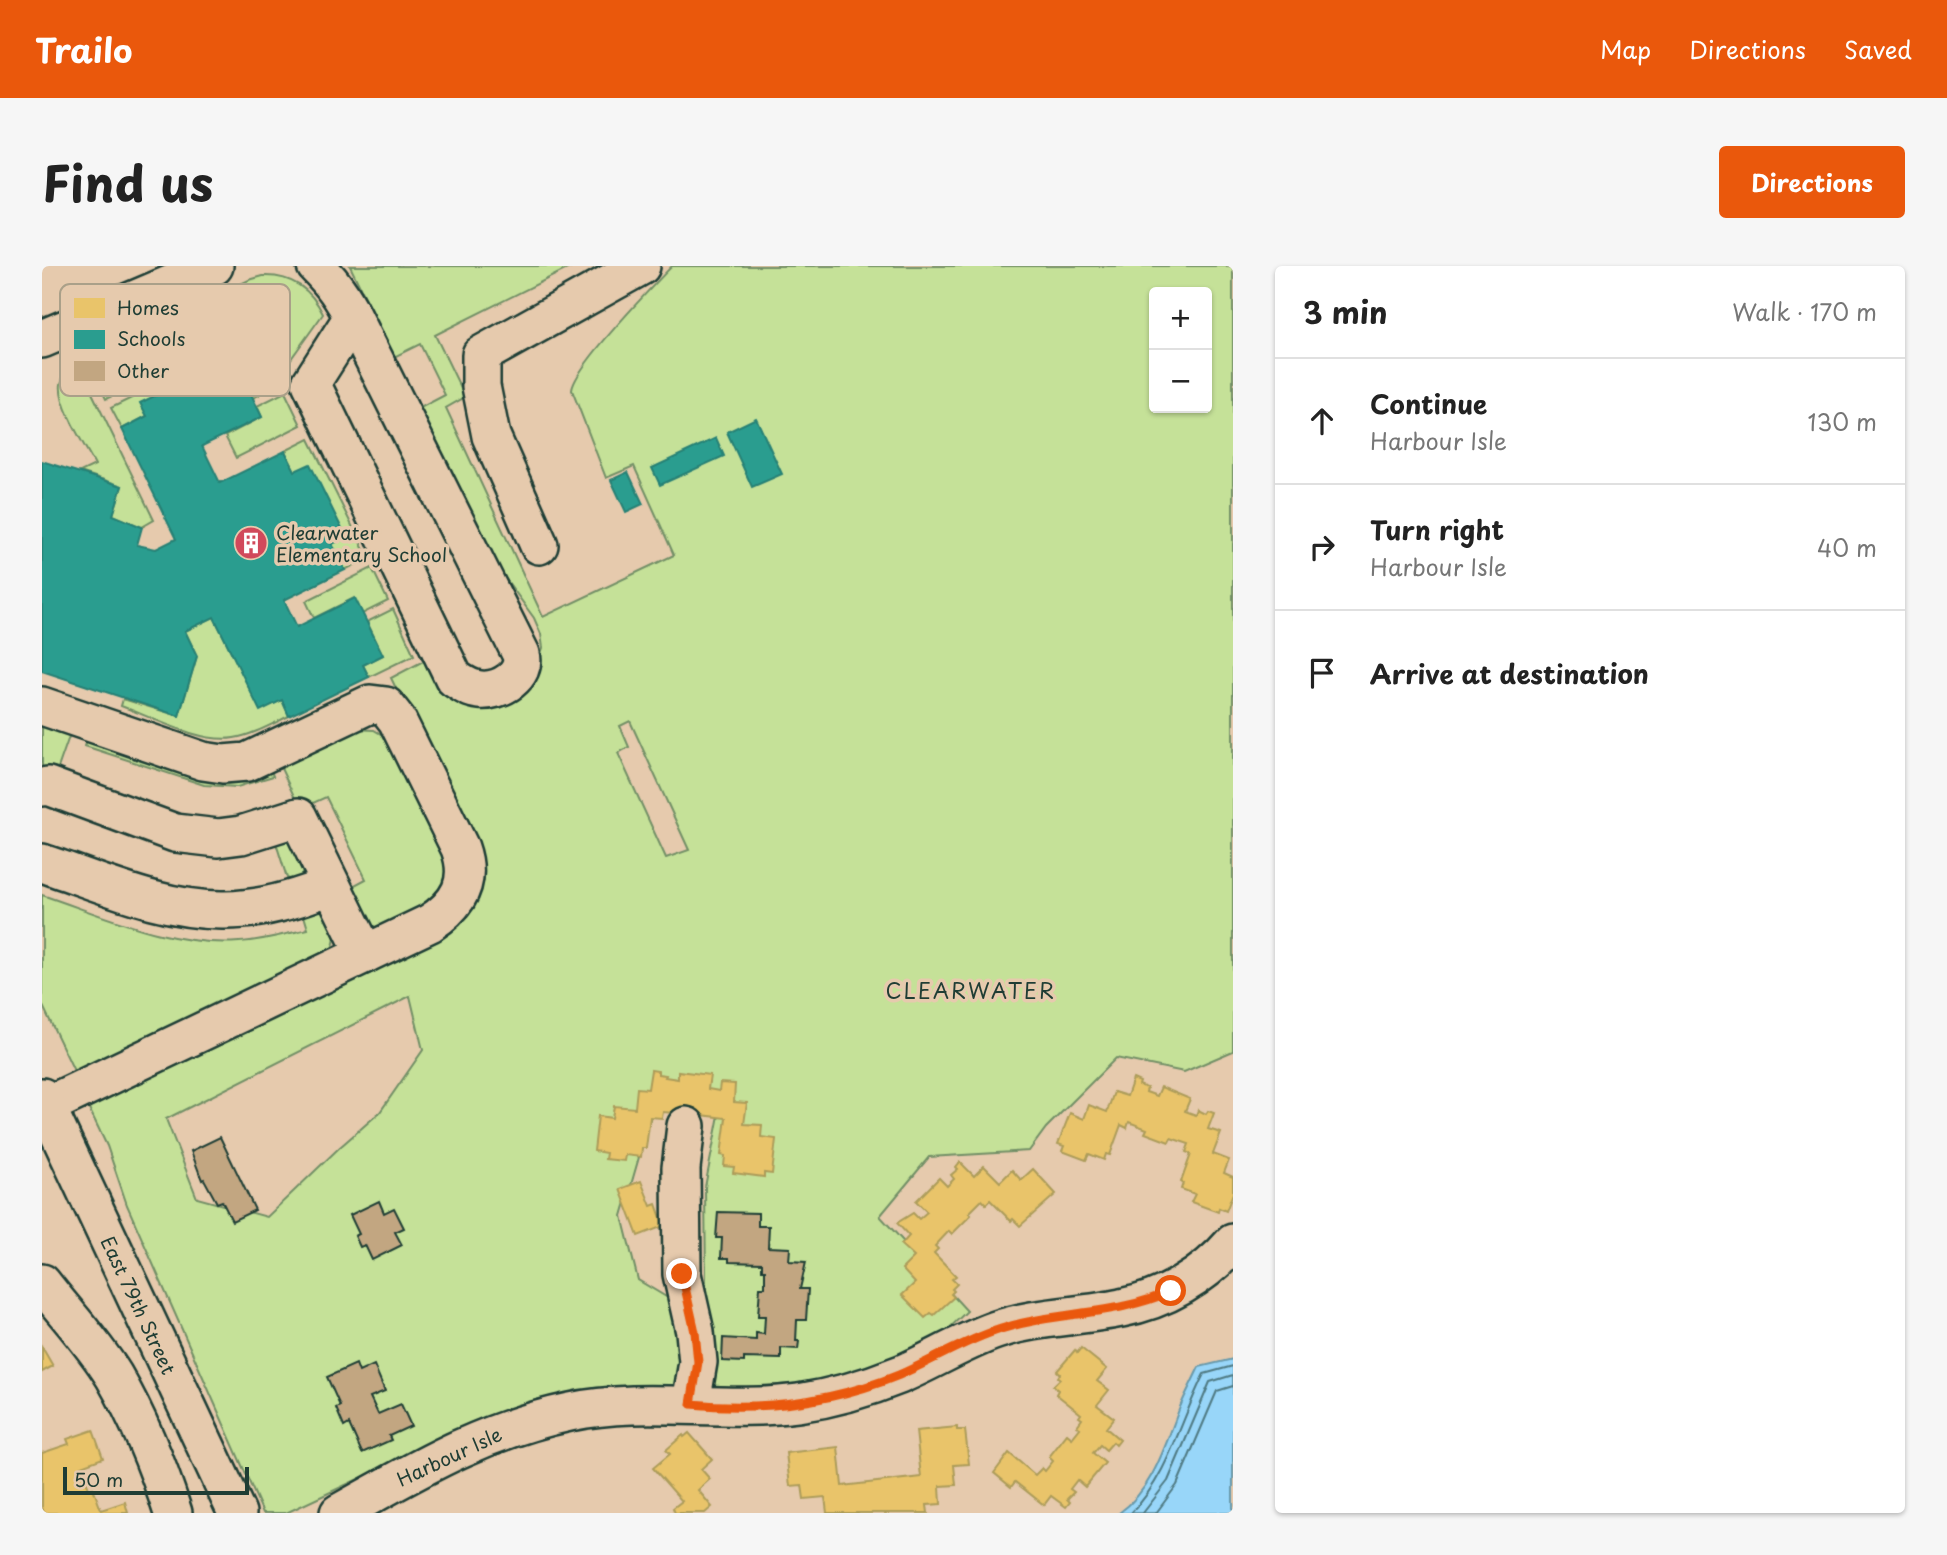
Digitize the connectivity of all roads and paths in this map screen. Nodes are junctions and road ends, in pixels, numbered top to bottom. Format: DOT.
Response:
graph roads {
  1 [pos="214,266"];
  2 [pos="316,266"];
  3 [pos="641,266"];
  4 [pos="172,284"];
  5 [pos="353,317"];
  6 [pos="60,331"];
  7 [pos="42,339"];
  8 [pos="540,545"];
  9 [pos="42,706"];
  10 [pos="42,787"];
  11 [pos="42,863"];
  12 [pos="331,886"];
  13 [pos="365,954"];
  14 [pos="44,1102"];
  15 [pos="686,1126"];
  16 [pos="1233,1243"];
  17 [pos="42,1283"];
  18 [pos="691,1404"];
  19 [pos="173,1513"];
  20 [pos="237,1513"];
  21 [pos="339,1513"];
  1 -- 4 [label="street"];
  2 -- 5 [label="street"];
  3 -- 8 [label="street"];
  5 -- 5 [label="street"];
  6 -- 7 [label="street"];
  9 -- 13 [label="street"];
  10 -- 12 [label="street"];
  11 -- 12 [label="street"];
  12 -- 13 [label="street"];
  13 -- 14 [label="street"];
  14 -- 20 [label="street, East 79th Street"];
  15 -- 18 [label="street"];
  16 -- 18 [label="street, Harbour Isle"];
  17 -- 19 [label="street"];
  18 -- 21 [label="street, Harbour Isle"];
}
